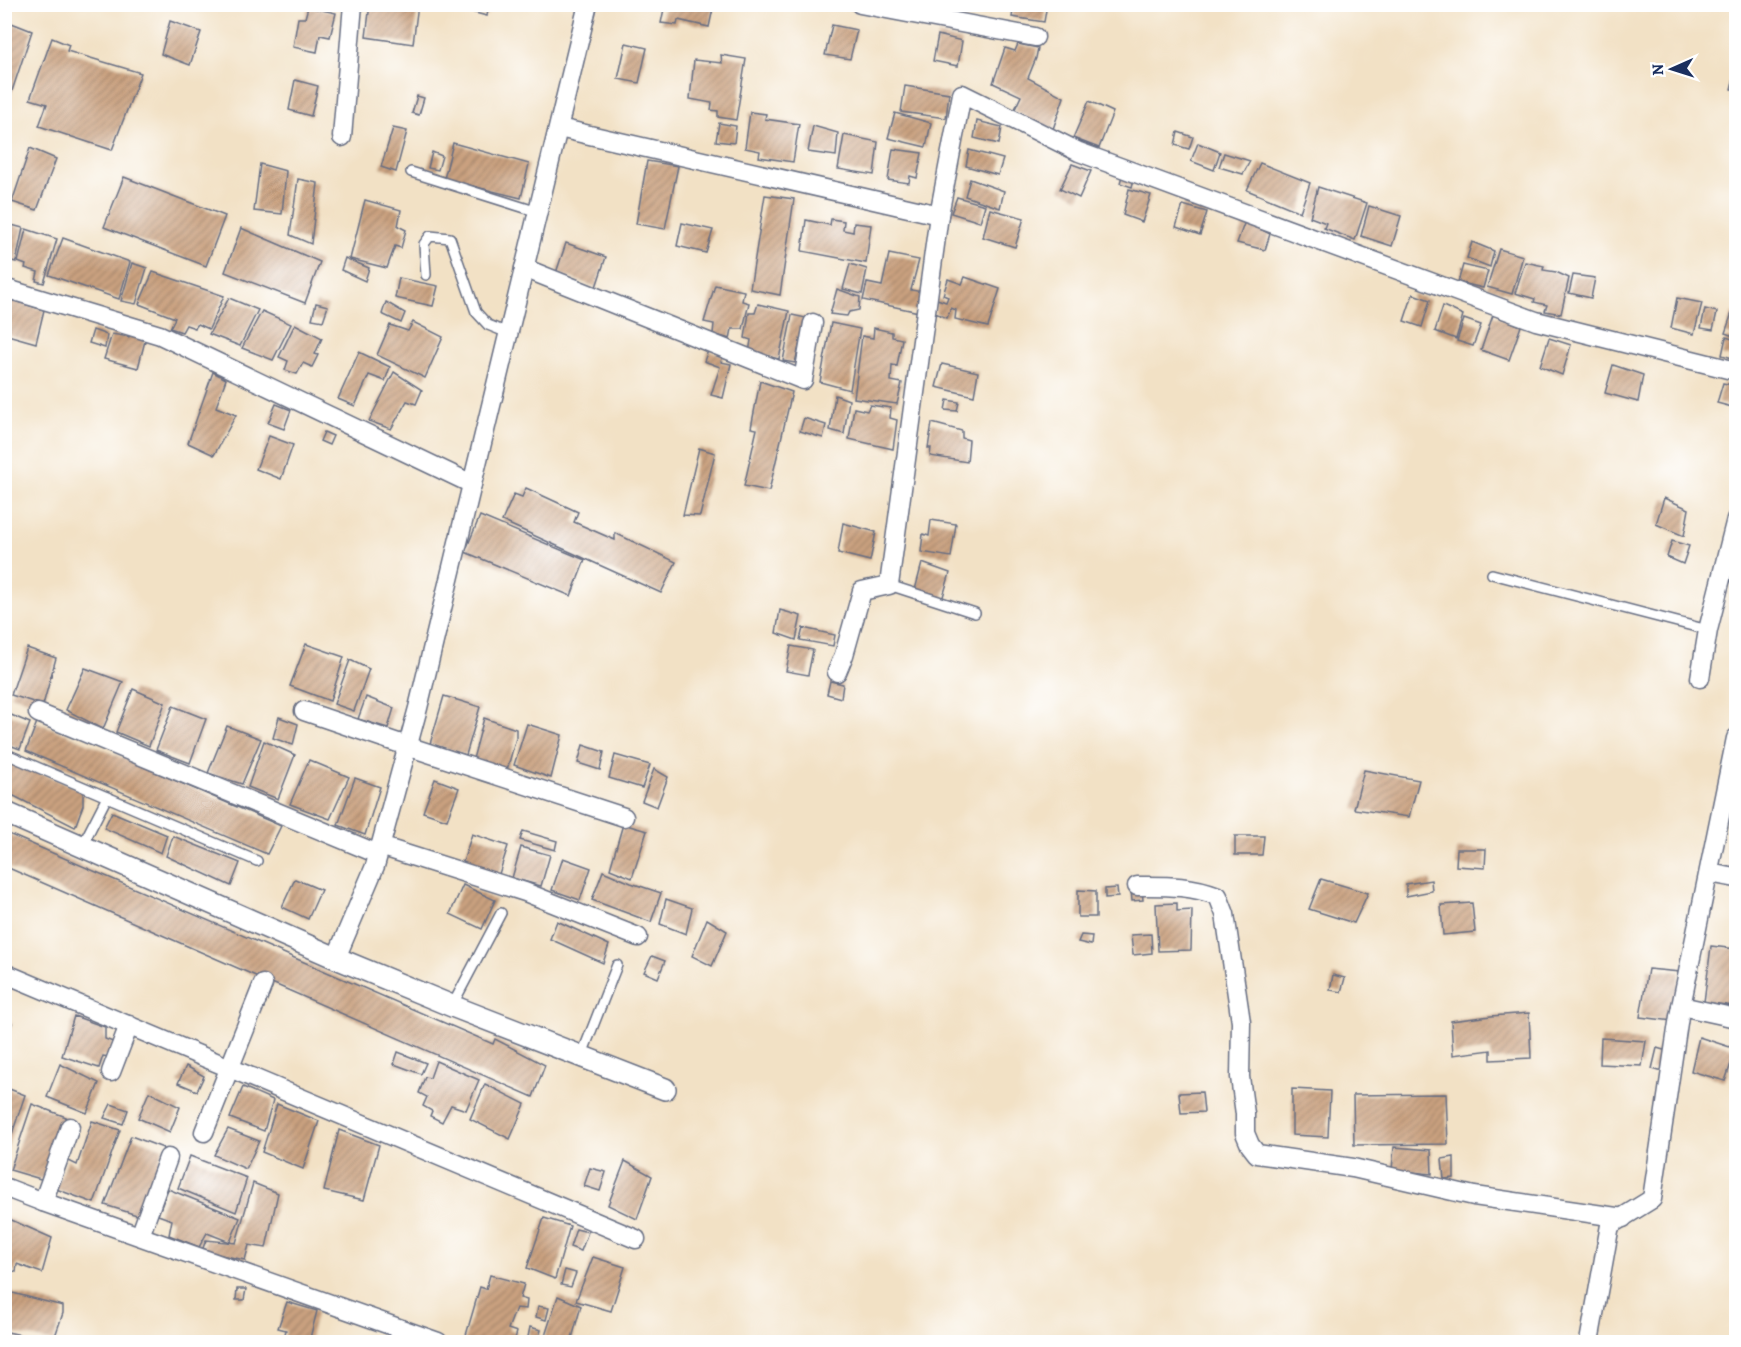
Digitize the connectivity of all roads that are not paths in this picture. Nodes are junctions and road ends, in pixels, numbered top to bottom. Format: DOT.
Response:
graph roads {
  1 [pos="353,4"];
  2 [pos="588,4"];
  3 [pos="860,4"];
  4 [pos="1035,38"];
  5 [pos="559,128"];
  6 [pos="342,138"];
  7 [pos="411,172"];
  8 [pos="538,212"];
  9 [pos="939,215"];
  10 [pos="525,268"];
  11 [pos="426,275"];
  12 [pos="4,288"];
  13 [pos="813,323"];
  14 [pos="508,333"];
  15 [pos="1737,371"];
  16 [pos="472,484"];
  17 [pos="1737,519"];
  18 [pos="1492,574"];
  19 [pos="889,585"];
  20 [pos="975,613"];
  21 [pos="1708,630"];
  22 [pos="837,672"];
  23 [pos="1700,678"];
  24 [pos="304,711"];
  25 [pos="38,712"];
  26 [pos="1737,738"];
  27 [pos="407,746"];
  28 [pos="4,753"];
  29 [pos="107,797"];
  30 [pos="4,812"];
  31 [pos="624,817"];
  32 [pos="82,846"];
  33 [pos="379,850"];
  34 [pos="257,861"];
  35 [pos="1709,873"];
  36 [pos="1737,878"];
  37 [pos="1137,886"];
  38 [pos="501,913"];
  39 [pos="638,937"];
  40 [pos="336,958"];
  41 [pos="617,965"];
  42 [pos="4,974"];
  43 [pos="263,984"];
  44 [pos="452,1006"];
  45 [pos="1681,1006"];
  46 [pos="1737,1018"];
  47 [pos="129,1025"];
  48 [pos="582,1057"];
  49 [pos="228,1067"];
  50 [pos="111,1072"];
  51 [pos="665,1089"];
  52 [pos="70,1127"];
  53 [pos="204,1132"];
  54 [pos="168,1158"];
  55 [pos="4,1186"];
  56 [pos="43,1202"];
  57 [pos="1623,1218"];
  58 [pos="140,1236"];
  59 [pos="636,1239"];
  60 [pos="438,1342"];
  61 [pos="1589,1342"];
  1 -- 6 [label="street"];
  2 -- 5 [label="street"];
  3 -- 4 [label="street"];
  5 -- 8 [label="street"];
  5 -- 9 [label="street"];
  7 -- 8 [label="lane"];
  8 -- 10 [label="street"];
  9 -- 15 [label="street"];
  9 -- 19 [label="street"];
  10 -- 13 [label="street"];
  10 -- 14 [label="street"];
  11 -- 14 [label="lane"];
  12 -- 16 [label="street"];
  14 -- 16 [label="street"];
  16 -- 27 [label="street"];
  17 -- 21 [label="street"];
  18 -- 21 [label="lane"];
  19 -- 20 [label="lane"];
  19 -- 22 [label="street"];
  21 -- 23 [label="street"];
  24 -- 27 [label="street"];
  25 -- 33 [label="street"];
  26 -- 35 [label="street"];
  27 -- 31 [label="street"];
  27 -- 33 [label="street"];
  28 -- 29 [label="lane"];
  29 -- 32 [label="lane"];
  29 -- 34 [label="lane"];
  30 -- 32 [label="street"];
  32 -- 40 [label="street"];
  33 -- 39 [label="street"];
  33 -- 40 [label="street"];
  35 -- 36 [label="street"];
  35 -- 45 [label="street"];
  37 -- 57 [label="street"];
  38 -- 44 [label="lane"];
  40 -- 44 [label="street"];
  41 -- 48 [label="lane"];
  42 -- 47 [label="street"];
  43 -- 49 [label="street"];
  44 -- 48 [label="street"];
  45 -- 46 [label="street"];
  45 -- 57 [label="street"];
  47 -- 49 [label="street"];
  47 -- 50 [label="street"];
  48 -- 51 [label="street"];
  49 -- 53 [label="street"];
  49 -- 59 [label="street"];
  52 -- 56 [label="street"];
  54 -- 58 [label="street"];
  55 -- 56 [label="street"];
  56 -- 58 [label="street"];
  57 -- 61 [label="street"];
  58 -- 60 [label="street"];
}
